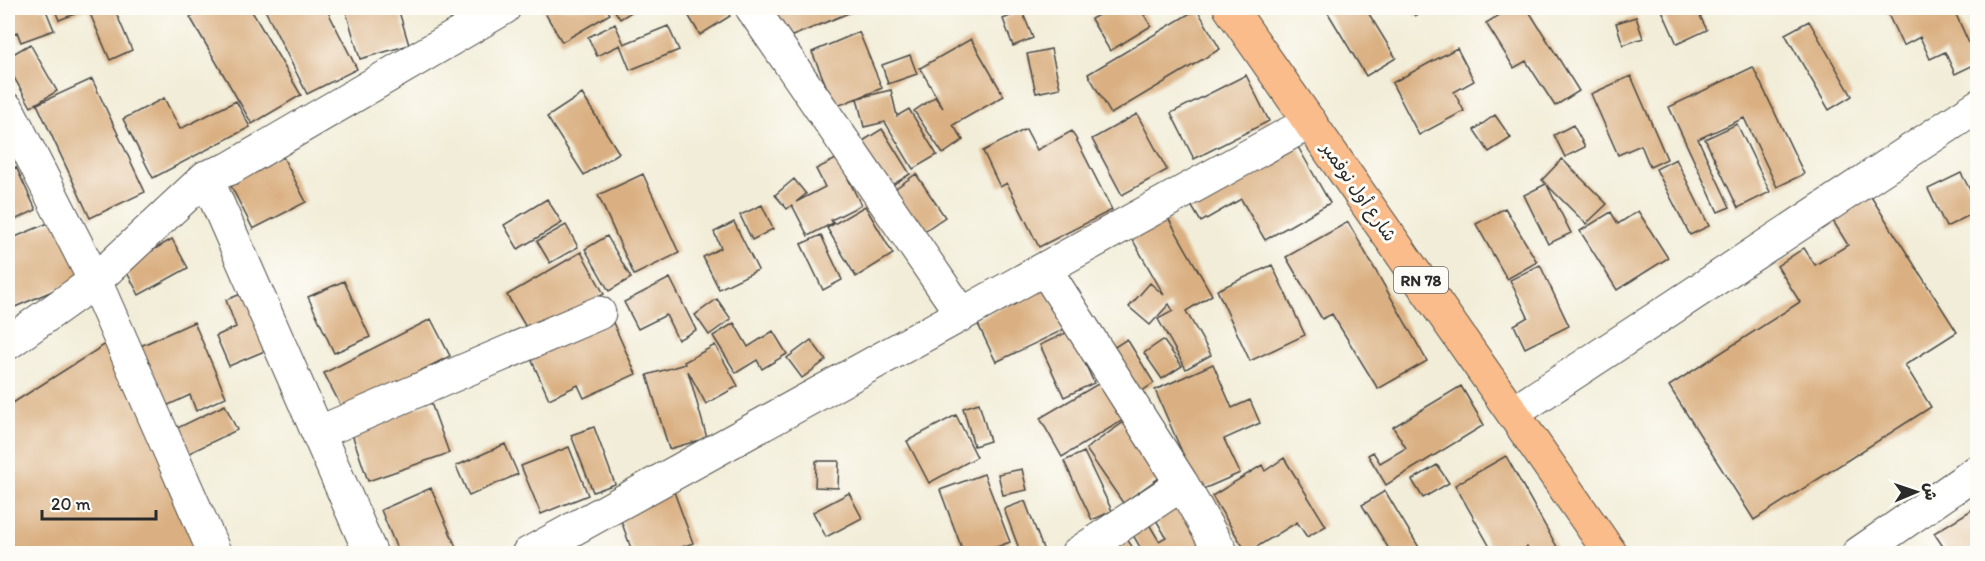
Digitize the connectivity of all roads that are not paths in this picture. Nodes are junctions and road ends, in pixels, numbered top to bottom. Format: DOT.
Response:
graph roads {
  1 [pos="504,8"];
  2 [pos="752,8"];
  3 [pos="1230,8"];
  4 [pos="1977,106"];
  5 [pos="8,110"];
  6 [pos="1310,122"];
  7 [pos="206,177"];
  8 [pos="1045,269"];
  9 [pos="95,282"];
  10 [pos="598,313"];
  11 [pos="962,313"];
  12 [pos="8,343"];
  13 [pos="1513,413"];
  14 [pos="318,433"];
  15 [pos="1977,471"];
  16 [pos="1182,484"];
  17 [pos="539,551"];
  18 [pos="215,554"];
  19 [pos="371,554"];
  20 [pos="1077,554"];
  21 [pos="1222,554"];
  22 [pos="1611,554"];
  23 [pos="1858,554"];
  1 -- 7 [label="street"];
  2 -- 11 [label="street"];
  3 -- 6 [label="main road, شارع أول نوفمبر / RN 78"];
  4 -- 13 [label="street"];
  5 -- 9 [label="street"];
  6 -- 8 [label="street"];
  6 -- 13 [label="main road, شارع أول نوفمبر / RN 78"];
  7 -- 9 [label="street"];
  7 -- 14 [label="street"];
  8 -- 11 [label="street"];
  8 -- 16 [label="street"];
  9 -- 12 [label="street"];
  9 -- 18 [label="street"];
  10 -- 14 [label="street"];
  11 -- 17 [label="street"];
  13 -- 22 [label="main road, شارع أول نوفمبر / RN 78"];
  14 -- 19 [label="street"];
  15 -- 23 [label="street"];
  16 -- 20 [label="street"];
  16 -- 21 [label="street"];
}
